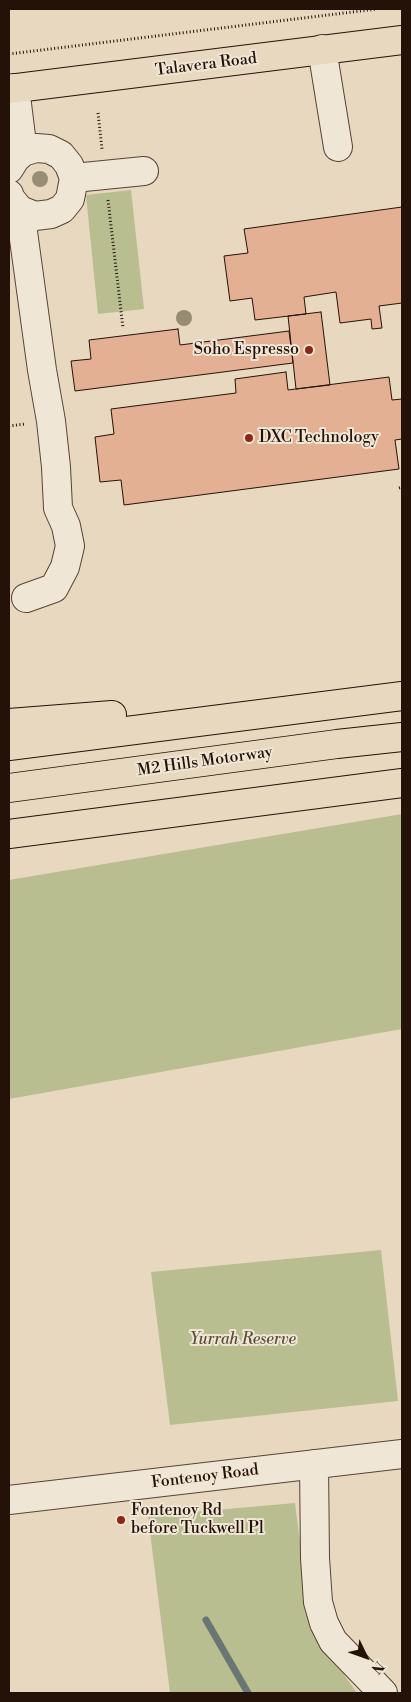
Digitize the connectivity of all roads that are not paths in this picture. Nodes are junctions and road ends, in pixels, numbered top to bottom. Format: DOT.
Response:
graph roads {
  1 [pos="402,40"];
  2 [pos="322,49"];
  3 [pos="12,88"];
  4 [pos="338,147"];
  5 [pos="16,161"];
  6 [pos="144,171"];
  7 [pos="74,178"];
  8 [pos="15,202"];
  9 [pos="26,598"];
  10 [pos="402,696"];
  11 [pos="9,723"];
  12 [pos="402,737"];
  13 [pos="9,746"];
  14 [pos="402,783"];
  15 [pos="9,788"];
  16 [pos="9,834"];
  17 [pos="402,1454"];
  18 [pos="314,1464"];
  19 [pos="9,1500"];
  20 [pos="383,1693"];
  1 -- 2 [label="main road, Talavera Road"];
  2 -- 3 [label="main road, Talavera Road"];
  2 -- 4 [label="street"];
  3 -- 5 [label="street"];
  5 -- 7 [label="street"];
  6 -- 7 [label="street"];
  7 -- 8 [label="street"];
  8 -- 9 [label="street"];
  10 -- 11 [label="main road"];
  10 -- 13 [label="main road"];
  12 -- 15 [label="main road, M2 Hills Motorway"];
  14 -- 16 [label="main road"];
  17 -- 18 [label="street, Fontenoy Road"];
  18 -- 19 [label="street, Fontenoy Road"];
  18 -- 20 [label="street"];
}
